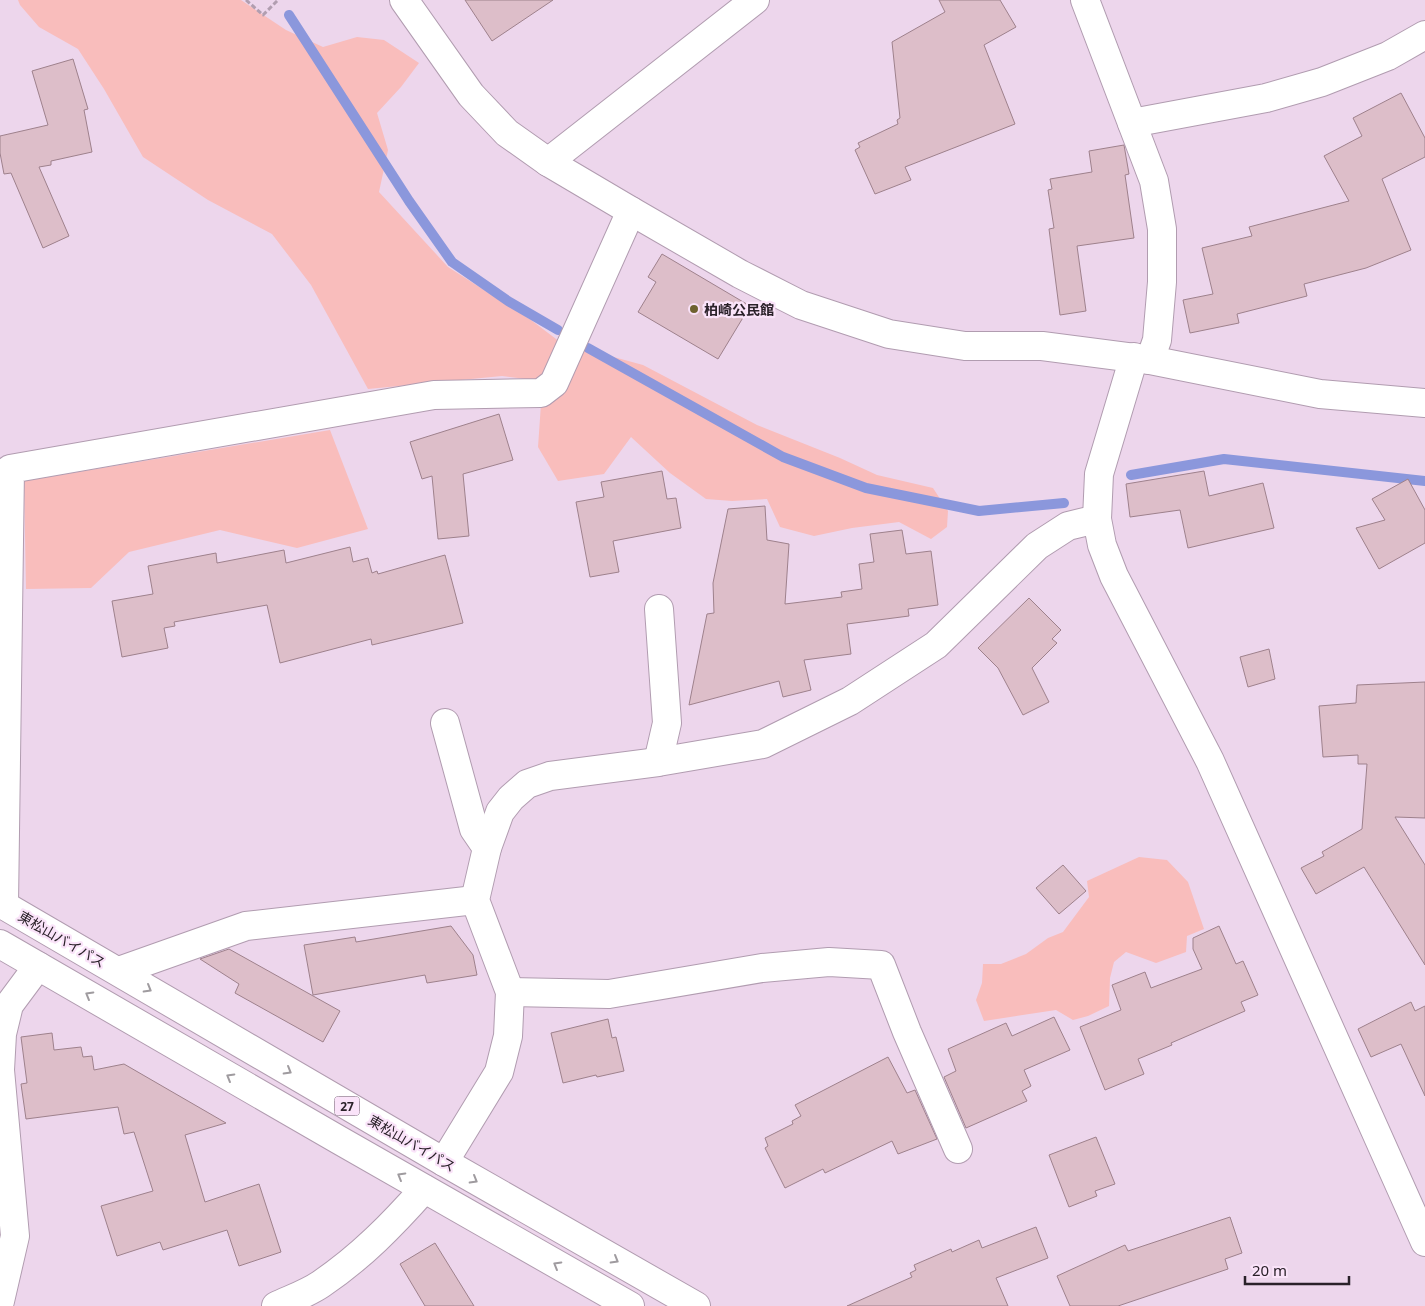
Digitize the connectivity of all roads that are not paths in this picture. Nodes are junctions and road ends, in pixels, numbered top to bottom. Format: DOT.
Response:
graph roads {
  1 [pos="404,0"];
  2 [pos="755,0"];
  3 [pos="1086,0"];
  4 [pos="1425,35"];
  5 [pos="1132,123"];
  6 [pos="548,162"];
  7 [pos="631,211"];
  8 [pos="1142,359"];
  9 [pos="1425,403"];
  10 [pos="1097,519"];
  11 [pos="660,609"];
  12 [pos="445,723"];
  13 [pos="658,762"];
  14 [pos="487,848"];
  15 [pos="475,900"];
  16 [pos="2,904"];
  17 [pos="0,944"];
  18 [pos="38,966"];
  19 [pos="118,971"];
  20 [pos="510,992"];
  21 [pos="958,1149"];
  22 [pos="444,1162"];
  23 [pos="424,1189"];
  24 [pos="1425,1242"];
  25 [pos="0,1301"];
  26 [pos="276,1306"];
  27 [pos="630,1306"];
  28 [pos="696,1306"];
  1 -- 6 [label="street"];
  2 -- 6 [label="street"];
  3 -- 5 [label="street"];
  4 -- 5 [label="street"];
  5 -- 8 [label="street"];
  6 -- 7 [label="street"];
  7 -- 8 [label="street"];
  7 -- 16 [label="street"];
  8 -- 9 [label="street"];
  8 -- 10 [label="street"];
  10 -- 13 [label="street"];
  10 -- 24 [label="street"];
  11 -- 13 [label="street"];
  12 -- 14 [label="street"];
  13 -- 14 [label="street"];
  14 -- 15 [label="street"];
  15 -- 19 [label="street"];
  15 -- 20 [label="street"];
  16 -- 19 [label="street, 東松山バイパス / 27"];
  17 -- 18 [label="street, 27"];
  23 -- 18 [label="street, 27, one-way"];
  18 -- 25 [label="street"];
  19 -- 22 [label="street, 東松山バイパス / 27, one-way"];
  20 -- 21 [label="street"];
  20 -- 22 [label="street"];
  22 -- 28 [label="street, 東松山バイパス / 27, one-way"];
  23 -- 26 [label="street"];
  27 -- 23 [label="street, 27, one-way"];
}
